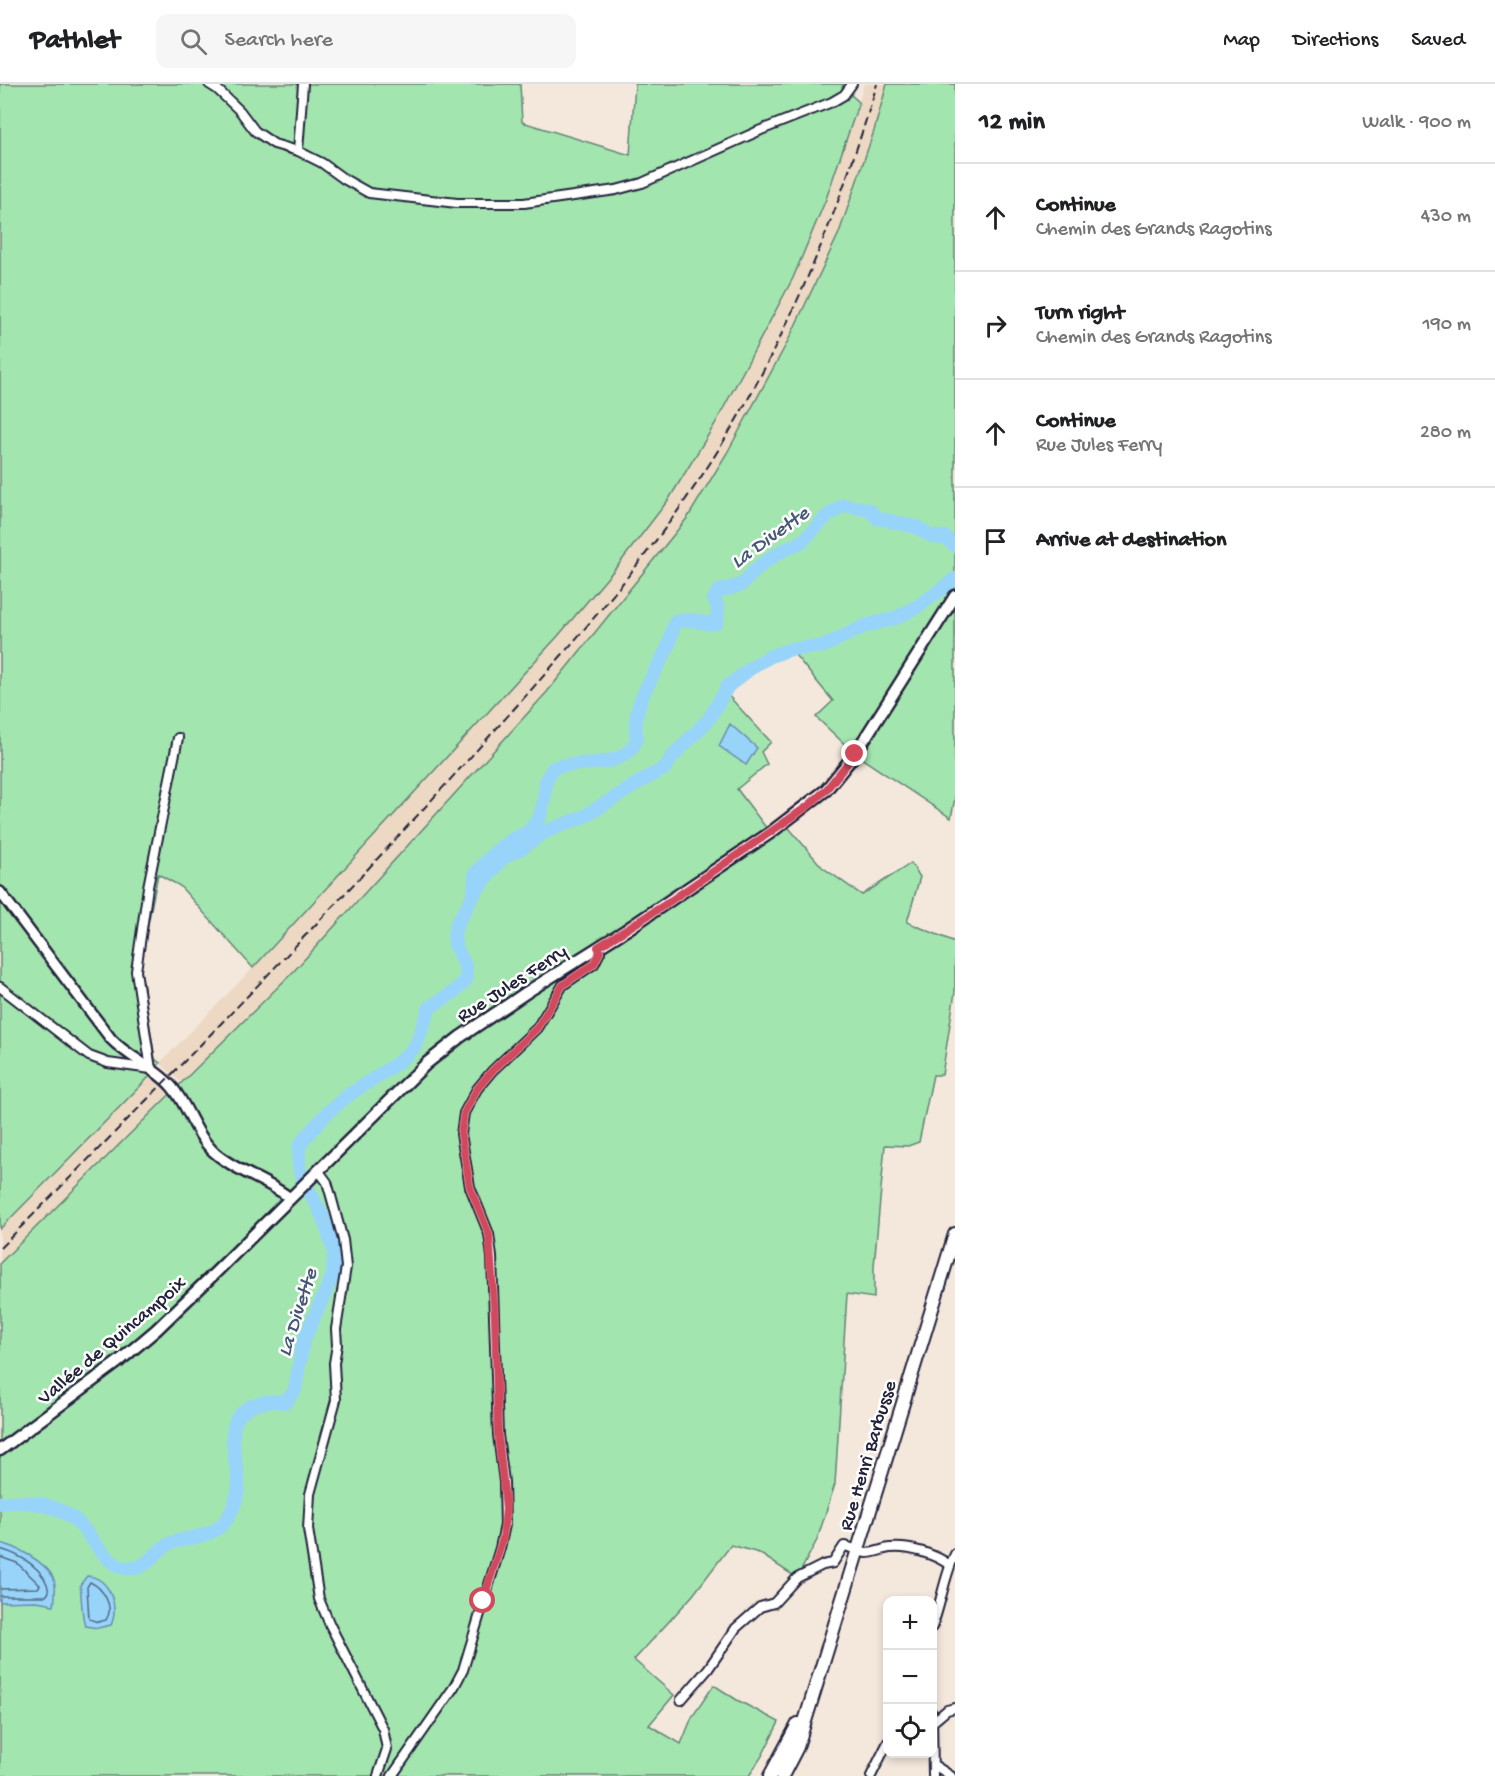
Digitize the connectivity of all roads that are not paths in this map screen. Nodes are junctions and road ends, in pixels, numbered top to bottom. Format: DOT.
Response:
graph roads {
  1 [pos="209,84"];
  2 [pos="303,84"];
  3 [pos="852,84"];
  4 [pos="298,151"];
  5 [pos="955,596"];
  6 [pos="178,738"];
  7 [pos="0,892"];
  8 [pos="598,947"];
  9 [pos="0,987"];
  10 [pos="151,1069"];
  11 [pos="314,1173"];
  12 [pos="290,1198"];
  13 [pos="955,1234"];
  14 [pos="0,1450"];
  15 [pos="857,1551"];
  16 [pos="955,1554"];
  17 [pos="950,1565"];
  18 [pos="937,1612"];
  19 [pos="815,1689"];
  20 [pos="681,1700"];
  21 [pos="955,1708"];
  22 [pos="937,1715"];
  23 [pos="883,1752"];
  24 [pos="934,1758"];
  25 [pos="934,1765"];
  26 [pos="378,1776"];
  27 [pos="392,1776"];
  28 [pos="770,1776"];
  29 [pos="782,1776"];
  30 [pos="871,1776"];
  31 [pos="933,1776"];
  32 [pos="951,1776"];
  1 -- 4 [label="street"];
  2 -- 4 [label="street"];
  3 -- 4 [label="street"];
  5 -- 8 [label="main road, Rue Jules Ferry"];
  6 -- 10 [label="street"];
  7 -- 10 [label="street"];
  8 -- 11 [label="main road, Rue Jules Ferry"];
  8 -- 27 [label="street"];
  9 -- 10 [label="street"];
  10 -- 12 [label="street"];
  11 -- 12 [label="main road, Rue Jules Ferry"];
  11 -- 26 [label="street"];
  12 -- 14 [label="main road, Vallée de Quincampoix"];
  13 -- 15 [label="main road, Rue Henri Barbusse"];
  15 -- 17 [label="street"];
  15 -- 19 [label="main road, Rue Henri Barbusse"];
  15 -- 20 [label="street"];
  16 -- 17 [label="street"];
  17 -- 18 [label="street"];
  19 -- 28 [label="main road"];
  19 -- 29 [label="main road"];
  21 -- 22 [label="street"];
  23 -- 30 [label="street"];
  24 -- 25 [label="street"];
  25 -- 31 [label="street"];
  25 -- 32 [label="street"];
}
